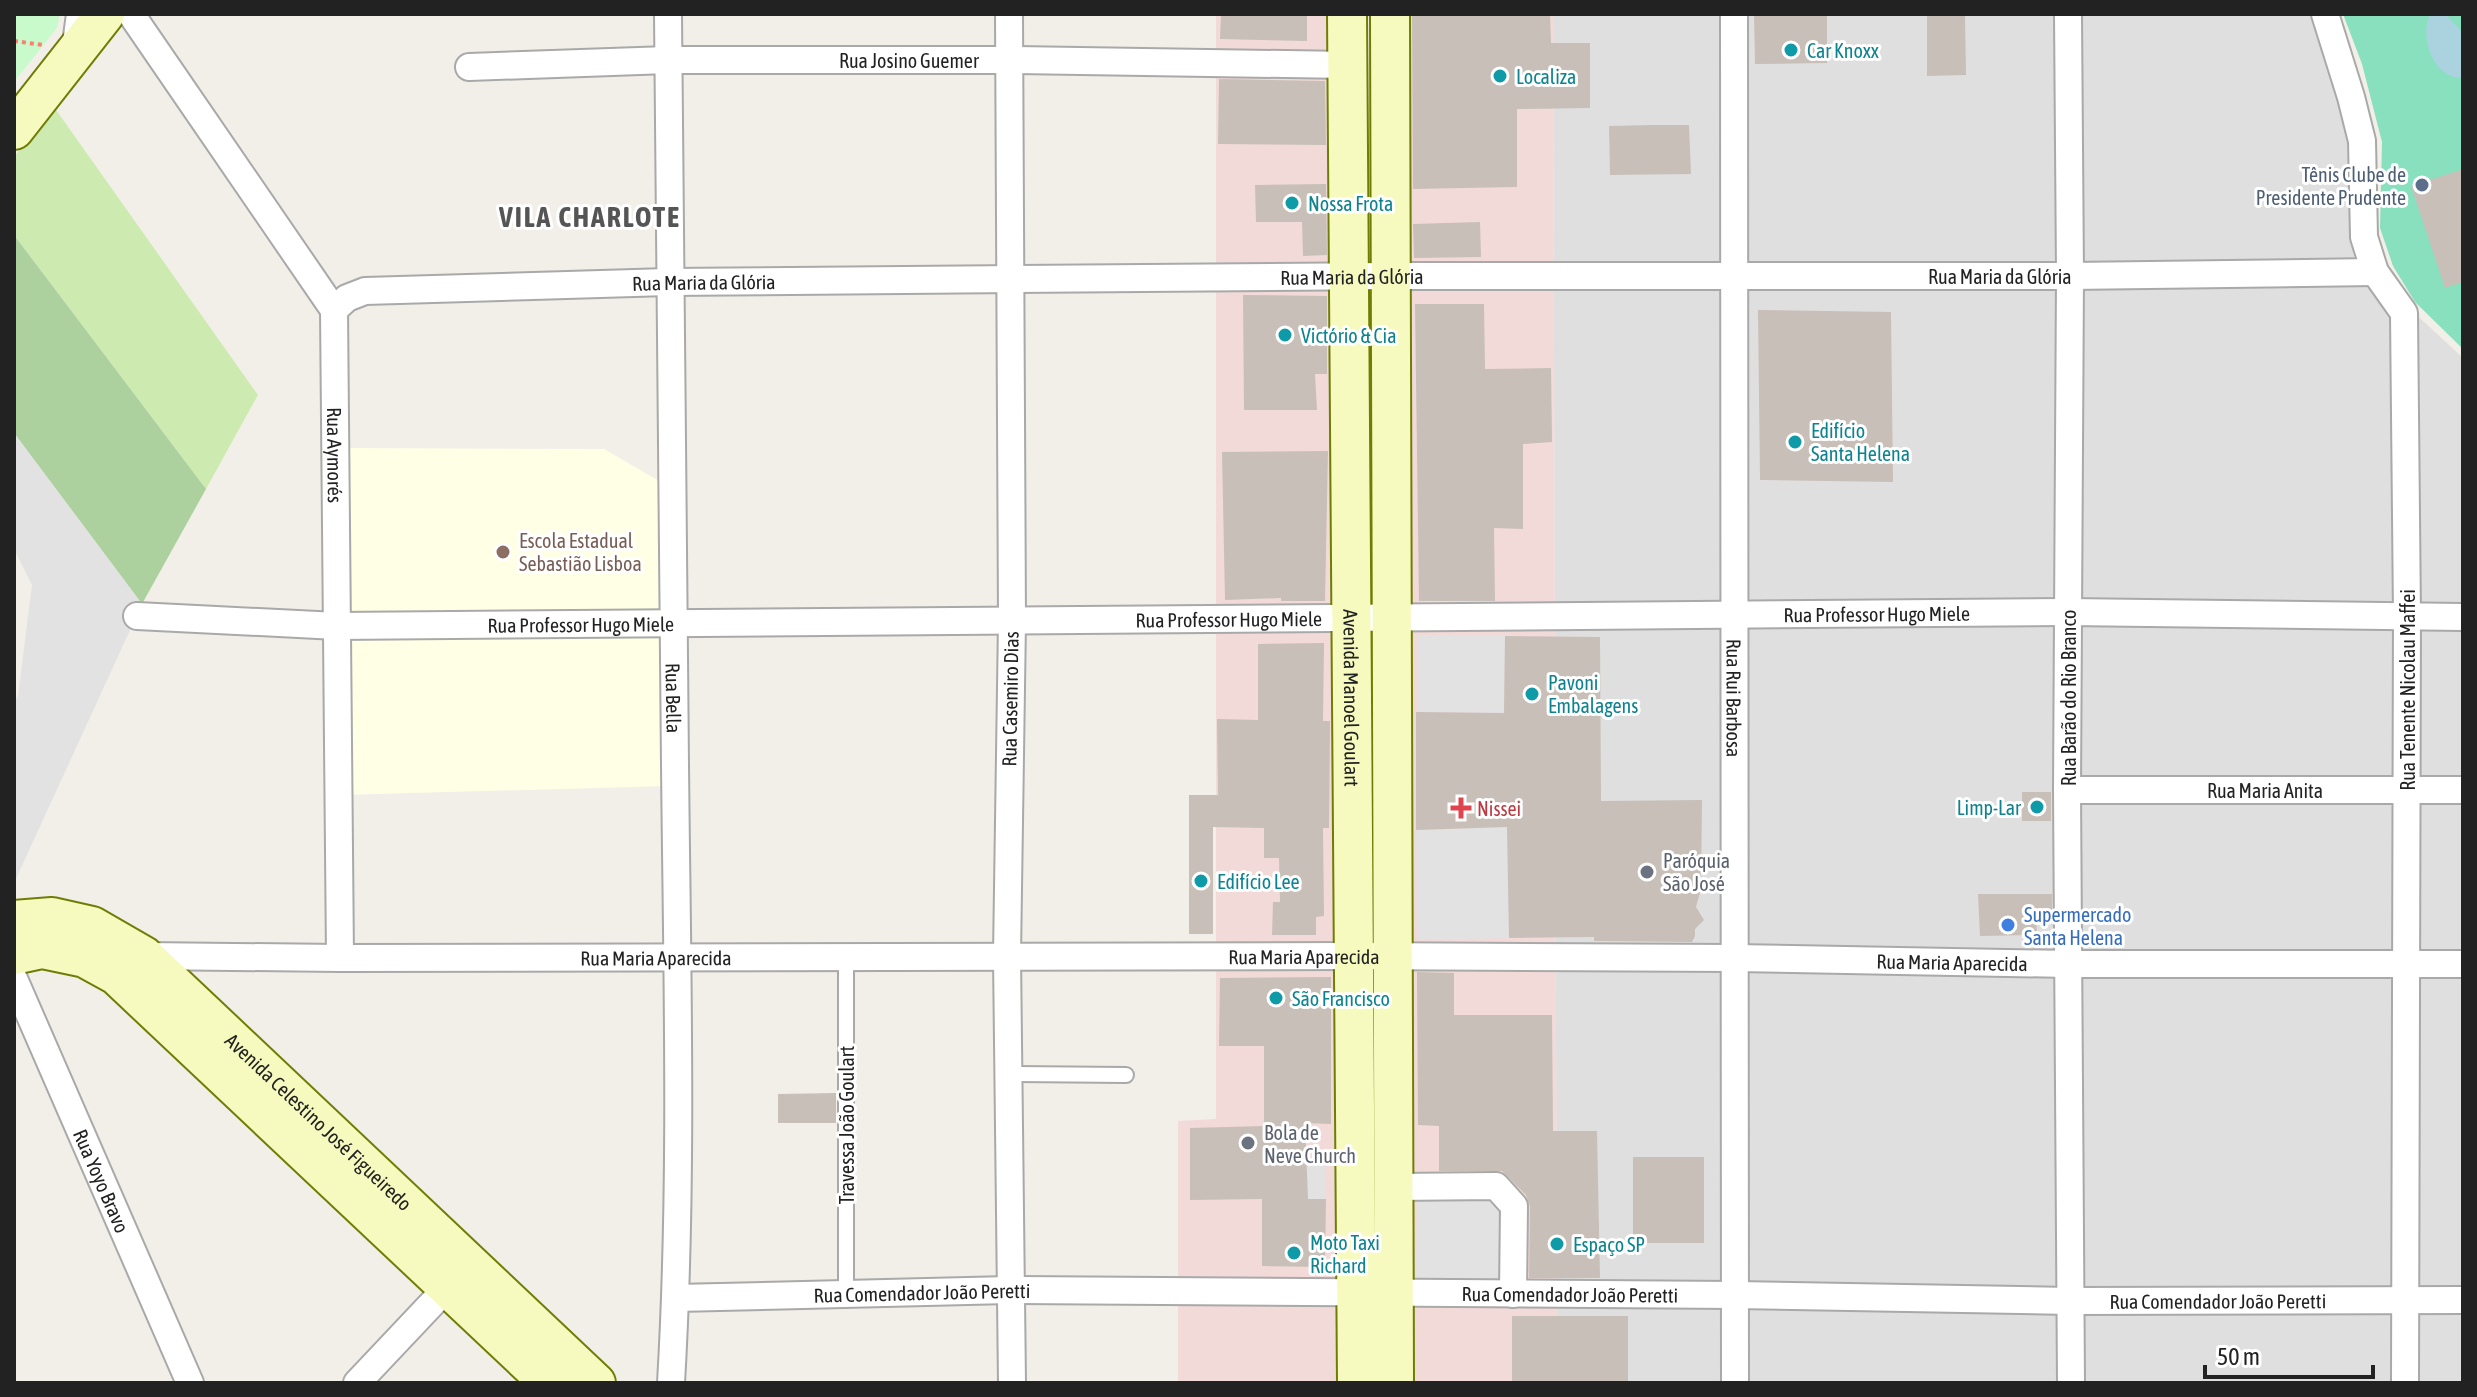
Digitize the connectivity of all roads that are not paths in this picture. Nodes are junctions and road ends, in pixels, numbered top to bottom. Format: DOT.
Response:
graph roads {
  1 [pos="74,14"];
  2 [pos="105,14"];
  3 [pos="131,14"];
  4 [pos="668,14"];
  5 [pos="1009,14"];
  6 [pos="1347,14"];
  7 [pos="1390,14"];
  8 [pos="1734,14"];
  9 [pos="2068,14"];
  10 [pos="2325,14"];
  11 [pos="56,54"];
  12 [pos="668,60"];
  13 [pos="1009,60"];
  14 [pos="1348,65"];
  15 [pos="469,67"];
  16 [pos="14,130"];
  17 [pos="2375,272"];
  18 [pos="1390,276"];
  19 [pos="2070,276"];
  20 [pos="1349,277"];
  21 [pos="1734,277"];
  22 [pos="1010,280"];
  23 [pos="668,282"];
  24 [pos="334,310"];
  25 [pos="2068,612"];
  26 [pos="137,616"];
  27 [pos="1734,616"];
  28 [pos="2407,616"];
  29 [pos="2463,617"];
  30 [pos="1352,618"];
  31 [pos="1392,618"];
  32 [pos="1012,621"];
  33 [pos="673,623"];
  34 [pos="337,626"];
  35 [pos="2067,790"];
  36 [pos="2463,790"];
  37 [pos="2407,791"];
  38 [pos="14,920"];
  39 [pos="14,955"];
  40 [pos="144,956"];
  41 [pos="677,956"];
  42 [pos="1007,956"];
  43 [pos="1353,956"];
  44 [pos="1393,957"];
  45 [pos="340,958"];
  46 [pos="846,958"];
  47 [pos="1734,958"];
  48 [pos="2068,964"];
  49 [pos="2406,964"];
  50 [pos="2463,964"];
  51 [pos="14,979"];
  52 [pos="1008,1074"];
  53 [pos="1126,1075"];
  54 [pos="1394,1187"];
  55 [pos="459,1276"];
  56 [pos="1009,1290"];
  57 [pos="846,1293"];
  58 [pos="1356,1294"];
  59 [pos="1394,1294"];
  60 [pos="1513,1294"];
  61 [pos="1735,1295"];
  62 [pos="676,1298"];
  63 [pos="2463,1300"];
  64 [pos="2070,1301"];
  65 [pos="2405,1301"];
  66 [pos="364,1381"];
  67 [pos="190,1383"];
  68 [pos="549,1383"];
  69 [pos="596,1383"];
  70 [pos="671,1383"];
  71 [pos="1012,1383"];
  72 [pos="1357,1383"];
  73 [pos="1394,1383"];
  74 [pos="1735,1383"];
  75 [pos="2071,1383"];
  76 [pos="2405,1383"];
  1 -- 11 [label="lane"];
  2 -- 11 [label="main road"];
  3 -- 24 [label="street"];
  4 -- 12 [label="street, Rua Bella"];
  5 -- 13 [label="street, Rua Casemiro Dias"];
  6 -- 14 [label="main road, Avenida Manoel Goulart"];
  7 -- 18 [label="main road, Avenida Manoel Goulart"];
  8 -- 21 [label="street, Rua Rui Barbosa"];
  9 -- 19 [label="street, Rua Barão do Rio Branco"];
  10 -- 17 [label="street, Rua Tenente Nicolau Maffei"];
  11 -- 16 [label="main road"];
  12 -- 13 [label="street, Rua Josino Guemer"];
  12 -- 15 [label="street, Rua Josino Guemer"];
  12 -- 23 [label="street, Rua Bella"];
  13 -- 14 [label="street, Rua Josino Guemer"];
  13 -- 22 [label="street, Rua Casemiro Dias"];
  14 -- 20 [label="main road, Avenida Manoel Goulart"];
  17 -- 19 [label="street, Rua Maria da Glória"];
  17 -- 28 [label="street, Rua Tenente Nicolau Maffei"];
  18 -- 20 [label="street, Rua Maria da Glória"];
  18 -- 21 [label="street, Rua Maria da Glória"];
  18 -- 31 [label="main road, Avenida Manoel Goulart"];
  19 -- 21 [label="street, Rua Maria da Glória"];
  19 -- 25 [label="street, Rua Barão do Rio Branco"];
  20 -- 22 [label="street, Rua Maria da Glória"];
  20 -- 30 [label="main road, Avenida Manoel Goulart"];
  21 -- 27 [label="street, Rua Rui Barbosa"];
  22 -- 23 [label="street, Rua Maria da Glória"];
  22 -- 32 [label="street, Rua Casemiro Dias"];
  23 -- 24 [label="street, Rua Maria da Glória"];
  23 -- 33 [label="street, Rua Bella"];
  24 -- 34 [label="street, Rua Aymorés"];
  25 -- 27 [label="street, Rua Professor Hugo Miele"];
  25 -- 28 [label="street, Rua Professor Hugo Miele"];
  25 -- 35 [label="street, Rua Barão do Rio Branco"];
  26 -- 34 [label="street, Rua Professor Hugo Miele"];
  27 -- 31 [label="street, Rua Professor Hugo Miele"];
  27 -- 47 [label="street, Rua Rui Barbosa"];
  28 -- 29 [label="street, Rua Professor Hugo Miele"];
  28 -- 37 [label="street, Rua Tenente Nicolau Maffei"];
  30 -- 31 [label="street, Rua Professor Hugo Miele"];
  30 -- 32 [label="street, Rua Professor Hugo Miele"];
  30 -- 43 [label="main road, Avenida Manoel Goulart"];
  31 -- 44 [label="main road, Avenida Manoel Goulart"];
  32 -- 33 [label="street, Rua Professor Hugo Miele"];
  32 -- 42 [label="street, Rua Casemiro Dias"];
  33 -- 34 [label="street, Rua Professor Hugo Miele"];
  33 -- 41 [label="street, Rua Bella"];
  34 -- 45 [label="street, Rua Aymorés"];
  35 -- 37 [label="street, Rua Maria Anita"];
  35 -- 48 [label="street, Rua Barão do Rio Branco"];
  36 -- 37 [label="street, Rua Maria Anita"];
  37 -- 49 [label="street, Rua Tenente Nicolau Maffei"];
  38 -- 40 [label="main road, Avenida Celestino José Figueiredo"];
  39 -- 55 [label="main road, Avenida Celestino José Figueiredo"];
  40 -- 45 [label="street, Rua Maria Aparecida"];
  40 -- 55 [label="main road, Avenida Celestino José Figueiredo"];
  41 -- 45 [label="street, Rua Maria Aparecida"];
  41 -- 46 [label="street, Rua Maria Aparecida"];
  41 -- 62 [label="street, Rua Bella"];
  42 -- 43 [label="street, Rua Maria Aparecida"];
  42 -- 46 [label="street, Rua Maria Aparecida"];
  42 -- 52 [label="street, Rua Casemiro Dias"];
  43 -- 44 [label="street, Rua Maria Aparecida"];
  43 -- 58 [label="main road, Avenida Manoel Goulart"];
  44 -- 47 [label="street, Rua Maria Aparecida"];
  44 -- 54 [label="main road, Avenida Manoel Goulart"];
  46 -- 57 [label="lane, Travessa João Goulart"];
  47 -- 48 [label="street, Rua Maria Aparecida"];
  47 -- 61 [label="street, Rua Rui Barbosa"];
  48 -- 49 [label="street, Rua Maria Aparecida"];
  48 -- 64 [label="street, Rua Barão do Rio Branco"];
  49 -- 50 [label="street, Rua Maria Aparecida"];
  49 -- 65 [label="street, Rua Tenente Nicolau Maffei"];
  51 -- 67 [label="street, Rua Yoyo Bravo"];
  52 -- 53 [label="lane"];
  52 -- 56 [label="street, Rua Casemiro Dias"];
  54 -- 59 [label="main road, Avenida Manoel Goulart"];
  54 -- 60 [label="street"];
  55 -- 66 [label="street"];
  55 -- 68 [label="main road, Avenida Celestino José Figueiredo"];
  55 -- 69 [label="main road, Avenida Celestino José Figueiredo"];
  56 -- 57 [label="street, Rua Comendador João Peretti"];
  56 -- 58 [label="street, Rua Comendador João Peretti"];
  56 -- 71 [label="street, Rua Casemiro Dias"];
  57 -- 62 [label="street, Rua Comendador João Peretti"];
  58 -- 59 [label="street, Rua Comendador João Peretti"];
  58 -- 72 [label="main road, Avenida Manoel Goulart"];
  59 -- 60 [label="street, Rua Comendador João Peretti"];
  59 -- 73 [label="main road, Avenida Manoel Goulart"];
  60 -- 61 [label="street, Rua Comendador João Peretti"];
  61 -- 64 [label="street, Rua Comendador João Peretti"];
  61 -- 74 [label="street, Rua Rui Barbosa"];
  62 -- 70 [label="street, Rua Bella"];
  63 -- 65 [label="street, Rua Comendador João Peretti"];
  64 -- 65 [label="street, Rua Comendador João Peretti"];
  64 -- 75 [label="street, Rua Barão do Rio Branco"];
  65 -- 76 [label="street, Rua Tenente Nicolau Maffei"];
}
